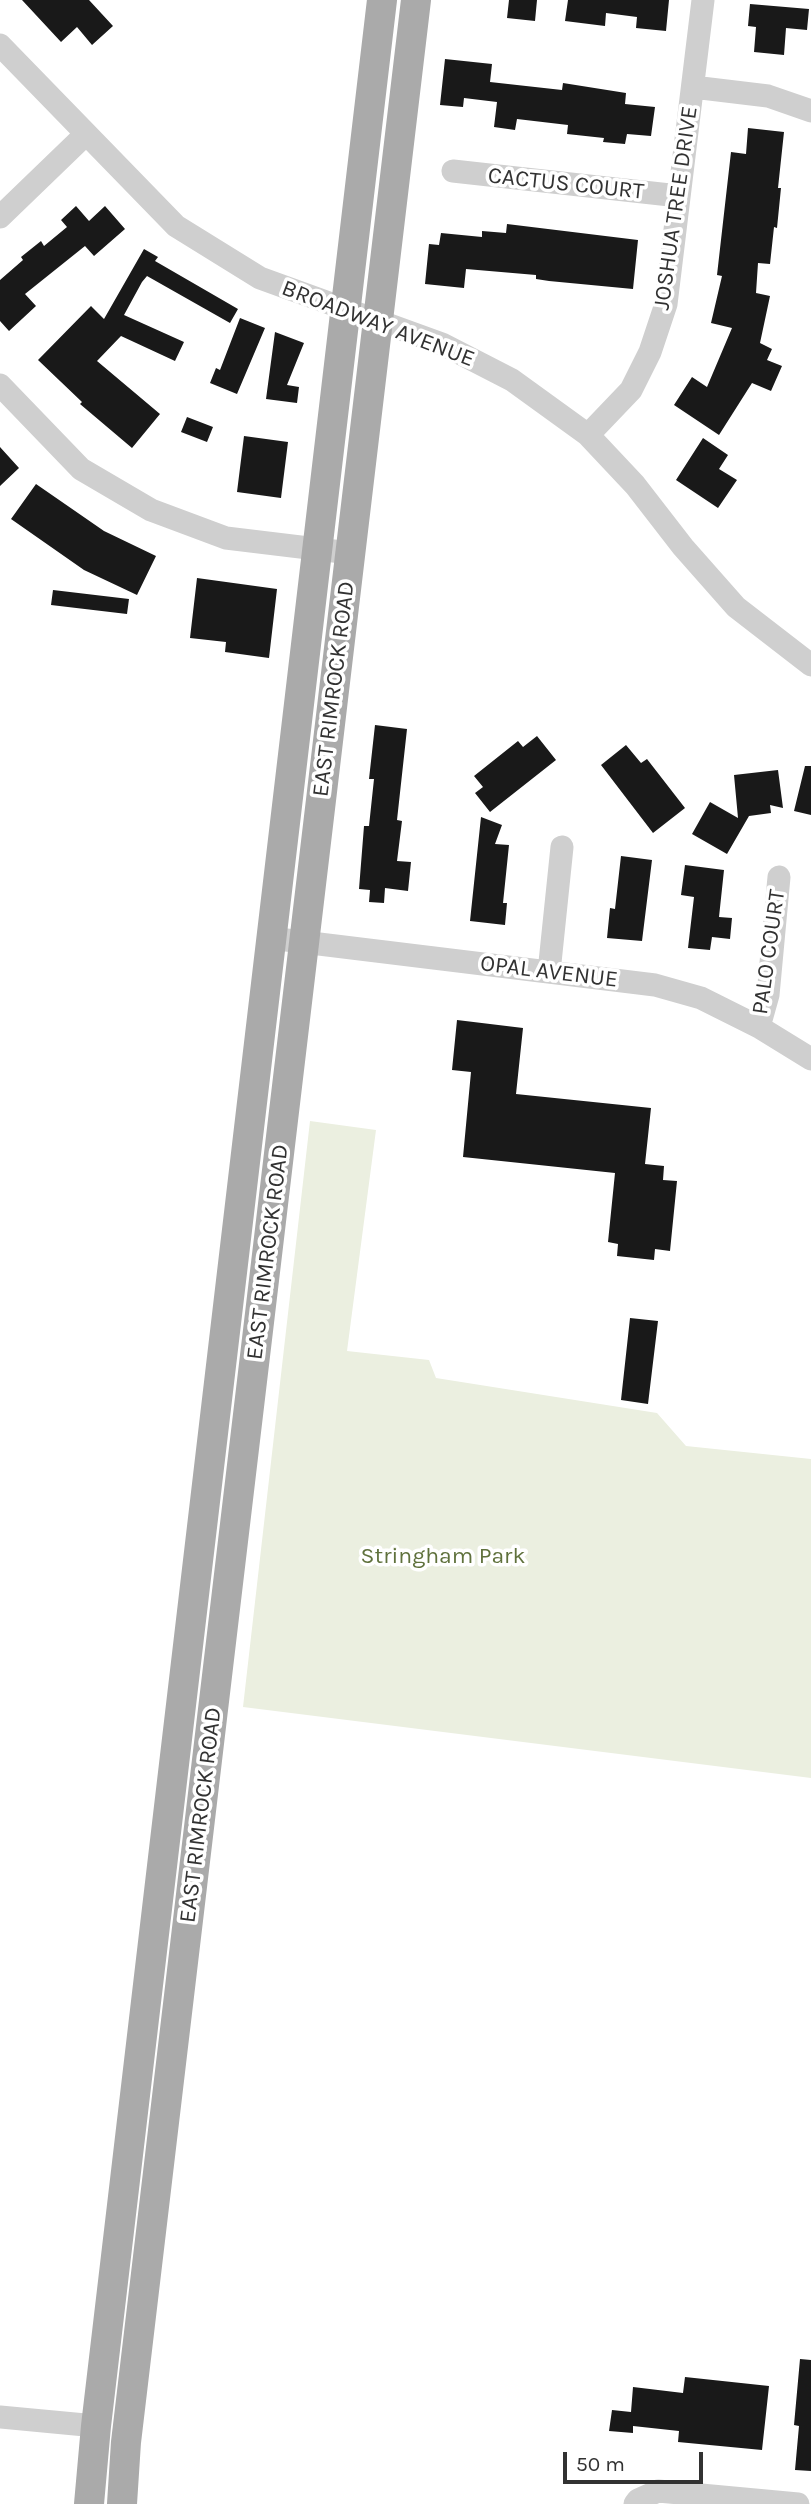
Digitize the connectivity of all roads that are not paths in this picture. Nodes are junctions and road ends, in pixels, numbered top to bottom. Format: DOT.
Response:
graph roads {
  1 [pos="382,0"];
  2 [pos="416,0"];
  3 [pos="703,0"];
  4 [pos="0,46"];
  5 [pos="693,88"];
  6 [pos="811,111"];
  7 [pos="86,134"];
  8 [pos="453,171"];
  9 [pos="679,196"];
  10 [pos="0,217"];
  11 [pos="346,310"];
  12 [pos="379,323"];
  13 [pos="0,384"];
  14 [pos="588,435"];
  15 [pos="317,549"];
  16 [pos="350,553"];
  17 [pos="811,665"];
  18 [pos="562,847"];
  19 [pos="779,877"];
  20 [pos="270,938"];
  21 [pos="305,943"];
  22 [pos="550,972"];
  23 [pos="759,1027"];
  24 [pos="811,1059"];
  25 [pos="0,2417"];
  26 [pos="96,2426"];
  27 [pos="637,2502"];
  28 [pos="89,2504"];
  29 [pos="122,2504"];
  30 [pos="798,2504"];
  1 -- 11 [label="main road, EAST RIMROCK ROAD"];
  2 -- 12 [label="main road, EAST RIMROCK ROAD"];
  3 -- 5 [label="street, JOSHUA TREE DRIVE"];
  4 -- 7 [label="street, BROADWAY AVENUE"];
  5 -- 6 [label="street"];
  5 -- 9 [label="street, JOSHUA TREE DRIVE"];
  7 -- 10 [label="street"];
  7 -- 11 [label="street, BROADWAY AVENUE"];
  8 -- 9 [label="street, CACTUS COURT"];
  9 -- 14 [label="street, JOSHUA TREE DRIVE"];
  11 -- 12 [label="street, BROADWAY AVENUE"];
  11 -- 15 [label="main road, EAST RIMROCK ROAD"];
  12 -- 14 [label="street, BROADWAY AVENUE"];
  12 -- 16 [label="main road, EAST RIMROCK ROAD"];
  13 -- 15 [label="street"];
  14 -- 17 [label="street, BROADWAY AVENUE"];
  15 -- 16 [label="street"];
  15 -- 20 [label="main road, EAST RIMROCK ROAD"];
  16 -- 21 [label="main road, EAST RIMROCK ROAD"];
  18 -- 22 [label="street"];
  19 -- 23 [label="street, PALO COURT"];
  20 -- 21 [label="street, OPAL AVENUE"];
  20 -- 26 [label="main road, EAST RIMROCK ROAD"];
  21 -- 22 [label="street, OPAL AVENUE"];
  21 -- 29 [label="main road, EAST RIMROCK ROAD"];
  22 -- 23 [label="street, OPAL AVENUE"];
  23 -- 24 [label="street, OPAL AVENUE"];
  25 -- 26 [label="street"];
  26 -- 28 [label="main road, EAST RIMROCK ROAD"];
  27 -- 30 [label="street"];
}
